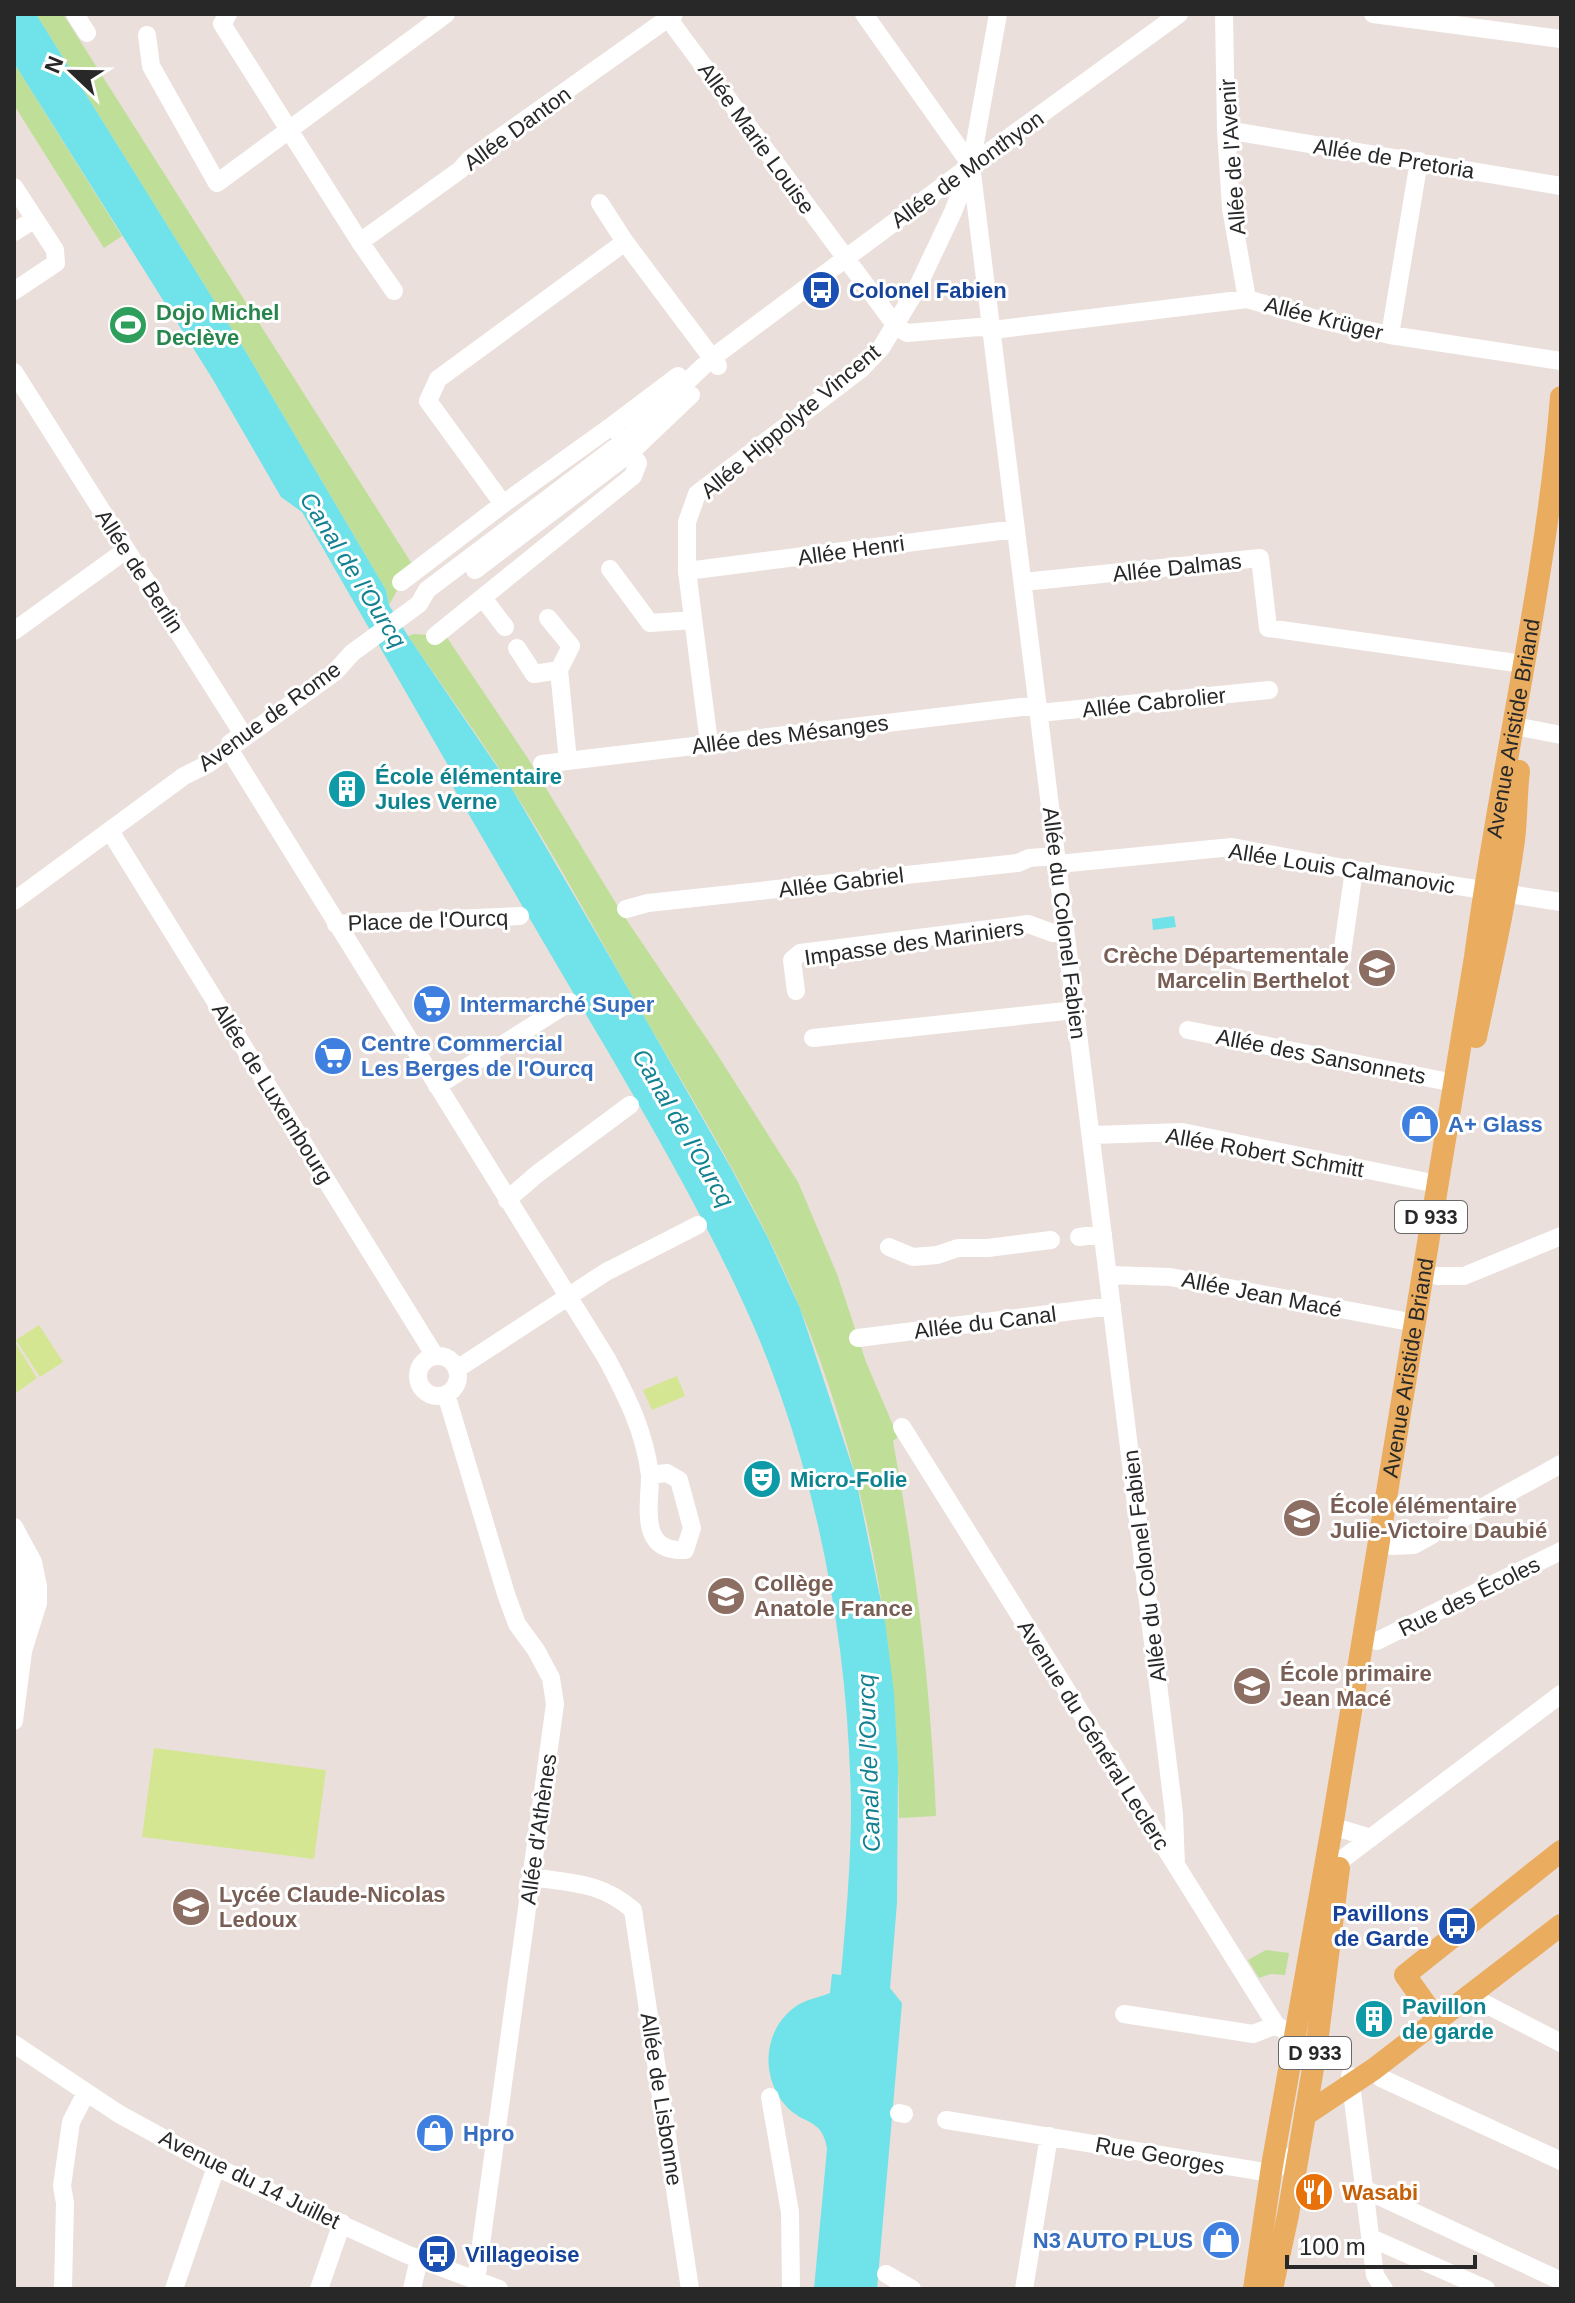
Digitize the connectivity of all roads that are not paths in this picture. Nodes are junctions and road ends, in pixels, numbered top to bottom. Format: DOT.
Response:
graph roads {
  1 [pos="75,14"];
  2 [pos="228,14"];
  3 [pos="446,14"];
  4 [pos="864,14"];
  5 [pos="998,14"];
  6 [pos="1179,14"];
  7 [pos="1224,14"];
  8 [pos="1373,14"];
  9 [pos="671,16"];
  10 [pos="87,33"];
  11 [pos="147,35"];
  12 [pos="1561,39"];
  13 [pos="288,130"];
  14 [pos="1226,130"];
  15 [pos="1419,161"];
  16 [pos="971,165"];
  17 [pos="1561,186"];
  18 [pos="14,187"];
  19 [pos="600,203"];
  20 [pos="955,207"];
  21 [pos="976,207"];
  22 [pos="35,219"];
  23 [pos="14,232"];
  24 [pos="360,242"];
  25 [pos="625,242"];
  26 [pos="845,259"];
  27 [pos="14,291"];
  28 [pos="394,291"];
  29 [pos="1247,299"];
  30 [pos="896,326"];
  31 [pos="992,329"];
  32 [pos="1390,335"];
  33 [pos="1561,361"];
  34 [pos="716,363"];
  35 [pos="14,372"];
  36 [pos="1561,397"];
  37 [pos="613,425"];
  38 [pos="627,447"];
  39 [pos="503,504"];
  40 [pos="1561,513"];
  41 [pos="1016,529"];
  42 [pos="126,550"];
  43 [pos="610,569"];
  44 [pos="687,571"];
  45 [pos="401,582"];
  46 [pos="1023,582"];
  47 [pos="483,598"];
  48 [pos="548,618"];
  49 [pos="693,620"];
  50 [pos="505,627"];
  51 [pos="14,631"];
  52 [pos="435,636"];
  53 [pos="517,648"];
  54 [pos="356,650"];
  55 [pos="1523,664"];
  56 [pos="559,670"];
  57 [pos="1269,690"];
  58 [pos="1039,709"];
  59 [pos="239,728"];
  60 [pos="1525,728"];
  61 [pos="1561,735"];
  62 [pos="709,743"];
  63 [pos="229,749"];
  64 [pos="568,761"];
  65 [pos="208,764"];
  66 [pos="542,764"];
  67 [pos="184,776"];
  68 [pos="110,831"];
  69 [pos="1057,860"];
  70 [pos="1354,870"];
  71 [pos="1483,890"];
  72 [pos="1505,894"];
  73 [pos="14,901"];
  74 [pos="1561,902"];
  75 [pos="626,909"];
  76 [pos="520,916"];
  77 [pos="336,924"];
  78 [pos="1065,932"];
  79 [pos="1237,960"];
  80 [pos="796,991"];
  81 [pos="570,1002"];
  82 [pos="1075,1010"];
  83 [pos="1188,1030"];
  84 [pos="813,1038"];
  85 [pos="1454,1083"];
  86 [pos="437,1086"];
  87 [pos="630,1105"];
  88 [pos="1092,1135"];
  89 [pos="1437,1184"];
  90 [pos="507,1200"];
  91 [pos="698,1225"];
  92 [pos="1103,1234"];
  93 [pos="1561,1236"];
  94 [pos="1079,1237"];
  95 [pos="1051,1240"];
  96 [pos="889,1247"];
  97 [pos="1109,1275"];
  98 [pos="1437,1276"];
  99 [pos="566,1297"];
  100 [pos="1112,1306"];
  101 [pos="1415,1323"];
  102 [pos="858,1338"];
  103 [pos="435,1356"];
  104 [pos="457,1369"];
  105 [pos="446,1394"];
  106 [pos="902,1427"];
  107 [pos="1561,1464"];
  108 [pos="650,1475"];
  109 [pos="1456,1522"];
  110 [pos="14,1527"];
  111 [pos="1432,1535"];
  112 [pos="1392,1546"];
  113 [pos="14,1548"];
  114 [pos="1561,1551"];
  115 [pos="1377,1641"];
  116 [pos="14,1648"];
  117 [pos="1561,1694"];
  118 [pos="14,1721"];
  119 [pos="1345,1830"];
  120 [pos="1371,1838"];
  121 [pos="1556,1856"];
  122 [pos="1340,1861"];
  123 [pos="1176,1865"];
  124 [pos="531,1877"];
  125 [pos="1561,1925"];
  126 [pos="1419,1995"];
  127 [pos="1470,1996"];
  128 [pos="1124,2014"];
  129 [pos="1437,2020"];
  130 [pos="1285,2030"];
  131 [pos="1561,2043"];
  132 [pos="14,2044"];
  133 [pos="1316,2051"];
  134 [pos="1374,2069"];
  135 [pos="1350,2081"];
  136 [pos="86,2093"];
  137 [pos="770,2097"];
  138 [pos="1283,2101"];
  139 [pos="1306,2106"];
  140 [pos="946,2120"];
  141 [pos="1049,2136"];
  142 [pos="1298,2151"];
  143 [pos="1561,2161"];
  144 [pos="216,2167"];
  145 [pos="1271,2173"];
  146 [pos="1364,2189"];
  147 [pos="342,2223"];
  148 [pos="1371,2238"];
  149 [pos="419,2259"];
  150 [pos="886,2274"];
  151 [pos="476,2281"];
  152 [pos="1561,2281"];
  153 [pos="63,2289"];
  154 [pos="174,2289"];
  155 [pos="319,2289"];
  156 [pos="412,2289"];
  157 [pos="499,2289"];
  158 [pos="690,2289"];
  159 [pos="791,2289"];
  160 [pos="912,2289"];
  161 [pos="1024,2289"];
  162 [pos="1254,2289"];
  163 [pos="1272,2289"];
  164 [pos="1384,2289"];
  165 [pos="1486,2289"];
  1 -- 10 [label="street"];
  2 -- 13 [label="street"];
  3 -- 13 [label="street"];
  4 -- 16 [label="street, Allée du Colonel Fabien"];
  5 -- 16 [label="street"];
  6 -- 16 [label="street, Allée de Monthyon"];
  7 -- 14 [label="street, Allée de l'Avenir"];
  8 -- 12 [label="street"];
  9 -- 24 [label="street, Allée Danton"];
  9 -- 26 [label="street, Allée Marie Louise"];
  11 -- 13 [label="street"];
  13 -- 24 [label="street"];
  14 -- 15 [label="street, Allée de Pretoria"];
  14 -- 29 [label="street, Allée de l'Avenir"];
  15 -- 17 [label="street, Allée de Pretoria"];
  15 -- 32 [label="street"];
  16 -- 20 [label="street, Allée Hippolyte Vincent"];
  16 -- 21 [label="street, Allée du Colonel Fabien"];
  16 -- 26 [label="street, Allée de Monthyon"];
  18 -- 22 [label="street"];
  19 -- 25 [label="street"];
  20 -- 21 [label="street"];
  20 -- 30 [label="street, Allée Hippolyte Vincent"];
  21 -- 31 [label="street, Allée du Colonel Fabien"];
  22 -- 23 [label="street"];
  22 -- 27 [label="street"];
  24 -- 28 [label="street"];
  25 -- 34 [label="street"];
  25 -- 39 [label="street"];
  26 -- 30 [label="street, Allée Marie Louise"];
  26 -- 34 [label="street, Allée de Monthyon"];
  29 -- 31 [label="street, Allée Krüger"];
  29 -- 32 [label="street, Allée Krüger"];
  30 -- 31 [label="street, Allée Krüger"];
  30 -- 44 [label="street, Allée Hippolyte Vincent"];
  31 -- 41 [label="street, Allée du Colonel Fabien"];
  32 -- 33 [label="street, Allée Krüger"];
  34 -- 37 [label="street"];
  34 -- 38 [label="street, Allée de Monthyon"];
  35 -- 42 [label="street, Allée de Berlin"];
  36 -- 55 [label="main road, Avenue Aristide Briand / D 933"];
  37 -- 38 [label="street"];
  37 -- 39 [label="street"];
  38 -- 47 [label="street"];
  38 -- 54 [label="street, Allée de Monthyon"];
  39 -- 45 [label="street"];
  40 -- 60 [label="main road, Avenue Aristide Briand / D 933"];
  41 -- 44 [label="street, Allée Henri"];
  41 -- 46 [label="street, Allée du Colonel Fabien"];
  42 -- 51 [label="street"];
  42 -- 59 [label="street, Allée de Berlin"];
  43 -- 49 [label="street"];
  44 -- 49 [label="street, Allée Hippolyte Vincent"];
  46 -- 55 [label="street, Allée Dalmas"];
  46 -- 58 [label="street, Allée du Colonel Fabien"];
  47 -- 50 [label="street"];
  47 -- 52 [label="street"];
  48 -- 56 [label="street"];
  49 -- 62 [label="street, Allée Hippolyte Vincent"];
  53 -- 56 [label="street"];
  54 -- 59 [label="street, Avenue de Rome"];
  54 -- 63 [label="street, Avenue de Rome"];
  55 -- 71 [label="main road, Avenue Aristide Briand / D 933"];
  56 -- 64 [label="street"];
  57 -- 58 [label="street, Allée Cabrolier"];
  58 -- 62 [label="street, Allée des Mésanges"];
  58 -- 69 [label="street, Allée du Colonel Fabien"];
  59 -- 65 [label="street"];
  59 -- 67 [label="street, Avenue de Rome"];
  60 -- 61 [label="street"];
  60 -- 72 [label="main road, Avenue Aristide Briand / D 933"];
  62 -- 64 [label="street, Allée des Mésanges"];
  63 -- 65 [label="street, Avenue de Rome"];
  63 -- 77 [label="street"];
  64 -- 66 [label="street, Allée des Mésanges"];
  65 -- 67 [label="street, Avenue de Rome"];
  67 -- 68 [label="street, Avenue de Rome"];
  68 -- 73 [label="street, Avenue de Rome"];
  68 -- 103 [label="street, Allée de Luxembourg"];
  69 -- 70 [label="street, Allée Louis Calmanovic"];
  69 -- 75 [label="street, Allée Gabriel"];
  69 -- 78 [label="street, Allée du Colonel Fabien"];
  70 -- 71 [label="street, Allée Louis Calmanovic"];
  70 -- 79 [label="street"];
  71 -- 72 [label="street, Allée Louis Calmanovic"];
  71 -- 85 [label="main road, Avenue Aristide Briand / D 933"];
  72 -- 74 [label="street, Allée Louis Calmanovic"];
  72 -- 98 [label="main road, Avenue Aristide Briand / D 933"];
  76 -- 77 [label="street, Place de l'Ourcq"];
  77 -- 86 [label="street"];
  78 -- 80 [label="street, Impasse des Mariniers"];
  78 -- 82 [label="street, Allée du Colonel Fabien"];
  81 -- 86 [label="street"];
  82 -- 84 [label="street"];
  82 -- 88 [label="street, Allée du Colonel Fabien"];
  83 -- 85 [label="street, Allée des Sansonnets"];
  85 -- 89 [label="main road, Avenue Aristide Briand / D 933"];
  86 -- 90 [label="street"];
  87 -- 90 [label="street"];
  88 -- 89 [label="street, Allée Robert Schmitt"];
  88 -- 92 [label="street, Allée du Colonel Fabien"];
  89 -- 101 [label="main road, Avenue Aristide Briand / D 933"];
  90 -- 99 [label="street"];
  91 -- 99 [label="street"];
  92 -- 94 [label="street"];
  92 -- 97 [label="street, Allée du Colonel Fabien"];
  93 -- 98 [label="street"];
  95 -- 96 [label="street"];
  97 -- 100 [label="street, Allée du Colonel Fabien"];
  97 -- 101 [label="street, Allée Jean Macé"];
  98 -- 112 [label="main road, Avenue Aristide Briand / D 933"];
  99 -- 104 [label="street"];
  99 -- 108 [label="street"];
  100 -- 102 [label="street, Allée du Canal"];
  100 -- 123 [label="street, Allée du Colonel Fabien"];
  101 -- 130 [label="main road, Avenue Aristide Briand / D 933"];
  103 -- 104 [label="street"];
  103 -- 105 [label="street"];
  104 -- 105 [label="street"];
  105 -- 124 [label="street, Allée d'Athènes"];
  106 -- 123 [label="street, Avenue du Général Leclerc"];
  107 -- 109 [label="street"];
  110 -- 118 [label="street"];
  111 -- 112 [label="street"];
  112 -- 115 [label="main road, Avenue Aristide Briand / D 933"];
  113 -- 116 [label="street"];
  114 -- 115 [label="street, Rue des Écoles"];
  115 -- 119 [label="main road, Avenue Aristide Briand / D 933"];
  117 -- 120 [label="street"];
  119 -- 120 [label="street"];
  119 -- 122 [label="main road, Avenue Aristide Briand / D 933"];
  120 -- 122 [label="street"];
  121 -- 126 [label="main road"];
  122 -- 133 [label="main road, Avenue Aristide Briand / D 933"];
  123 -- 130 [label="street, Avenue du Général Leclerc"];
  124 -- 151 [label="street, Allée d'Athènes"];
  124 -- 158 [label="street, Allée de Lisbonne"];
  125 -- 127 [label="main road"];
  126 -- 129 [label="main road"];
  126 -- 135 [label="main road"];
  127 -- 129 [label="main road"];
  127 -- 131 [label="street"];
  128 -- 130 [label="street"];
  129 -- 134 [label="main road"];
  130 -- 133 [label="main road"];
  130 -- 138 [label="main road, Avenue Aristide Briand / D 933"];
  132 -- 136 [label="street, Avenue du 14 Juillet"];
  133 -- 139 [label="main road, Avenue Aristide Briand / D 933"];
  134 -- 135 [label="main road"];
  134 -- 143 [label="street"];
  135 -- 139 [label="main road"];
  135 -- 146 [label="street"];
  136 -- 144 [label="street, Avenue du 14 Juillet"];
  136 -- 153 [label="street"];
  137 -- 159 [label="street"];
  138 -- 139 [label="main road"];
  138 -- 145 [label="main road, Avenue Aristide Briand / D 933"];
  139 -- 142 [label="main road, Avenue Aristide Briand / D 933"];
  140 -- 141 [label="street, Rue Georges"];
  141 -- 145 [label="street, Rue Georges"];
  141 -- 161 [label="street"];
  142 -- 145 [label="street"];
  142 -- 163 [label="main road, Avenue Aristide Briand / D 933"];
  144 -- 147 [label="street, Avenue du 14 Juillet"];
  144 -- 154 [label="street"];
  145 -- 162 [label="main road, Avenue Aristide Briand / D 933"];
  146 -- 148 [label="street"];
  146 -- 152 [label="street"];
  147 -- 149 [label="street, Avenue du 14 Juillet"];
  147 -- 155 [label="street"];
  148 -- 164 [label="street"];
  148 -- 165 [label="street"];
  149 -- 151 [label="street, Avenue du 14 Juillet"];
  149 -- 156 [label="street"];
  150 -- 160 [label="street"];
  151 -- 157 [label="street, Avenue du 14 Juillet"];
}
